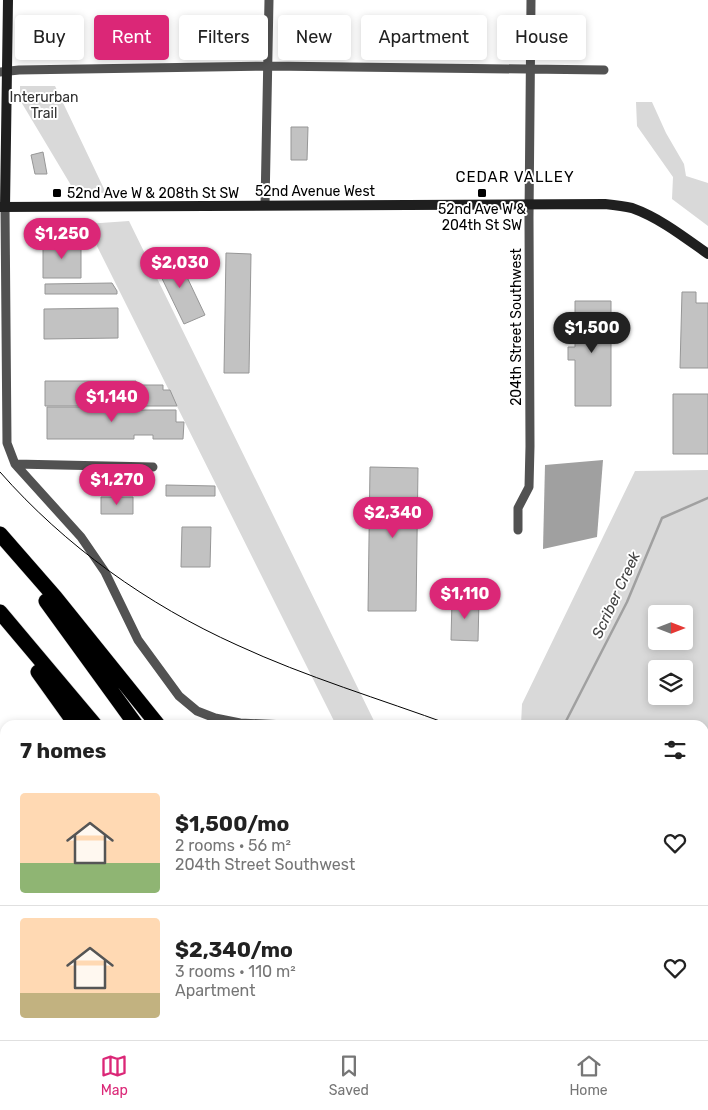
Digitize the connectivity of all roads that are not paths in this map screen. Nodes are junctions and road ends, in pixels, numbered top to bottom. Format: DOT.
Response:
graph roads {
  1 [pos="8,0"];
  2 [pos="269,0"];
  3 [pos="532,0"];
  4 [pos="269,66"];
  5 [pos="530,69"];
  6 [pos="604,70"];
  7 [pos="4,72"];
  8 [pos="529,203"];
  9 [pos="265,205"];
  10 [pos="3,207"];
  11 [pos="708,254"];
  12 [pos="15,464"];
  13 [pos="153,467"];
  14 [pos="518,530"];
  15 [pos="0,536"];
  16 [pos="0,612"];
  17 [pos="0,617"];
  18 [pos="72,720"];
  19 [pos="91,720"];
  20 [pos="132,720"];
  21 [pos="154,720"];
  22 [pos="223,720"];
  1 -- 7 [label="street"];
  2 -- 4 [label="street"];
  3 -- 5 [label="street, 204th Street Southwest"];
  4 -- 5 [label="street"];
  4 -- 7 [label="street"];
  4 -- 9 [label="street"];
  5 -- 6 [label="street"];
  5 -- 8 [label="street, 204th Street Southwest"];
  7 -- 10 [label="street"];
  8 -- 9 [label="street, 52nd Avenue West"];
  8 -- 11 [label="street, 52nd Avenue West"];
  8 -- 14 [label="street, 204th Street Southwest"];
  9 -- 10 [label="street, 52nd Avenue West"];
  10 -- 12 [label="street"];
  12 -- 13 [label="street"];
  12 -- 22 [label="street"];
  15 -- 20 [label="highway"];
  15 -- 21 [label="highway"];
  16 -- 19 [label="highway"];
  17 -- 18 [label="highway"];
}
